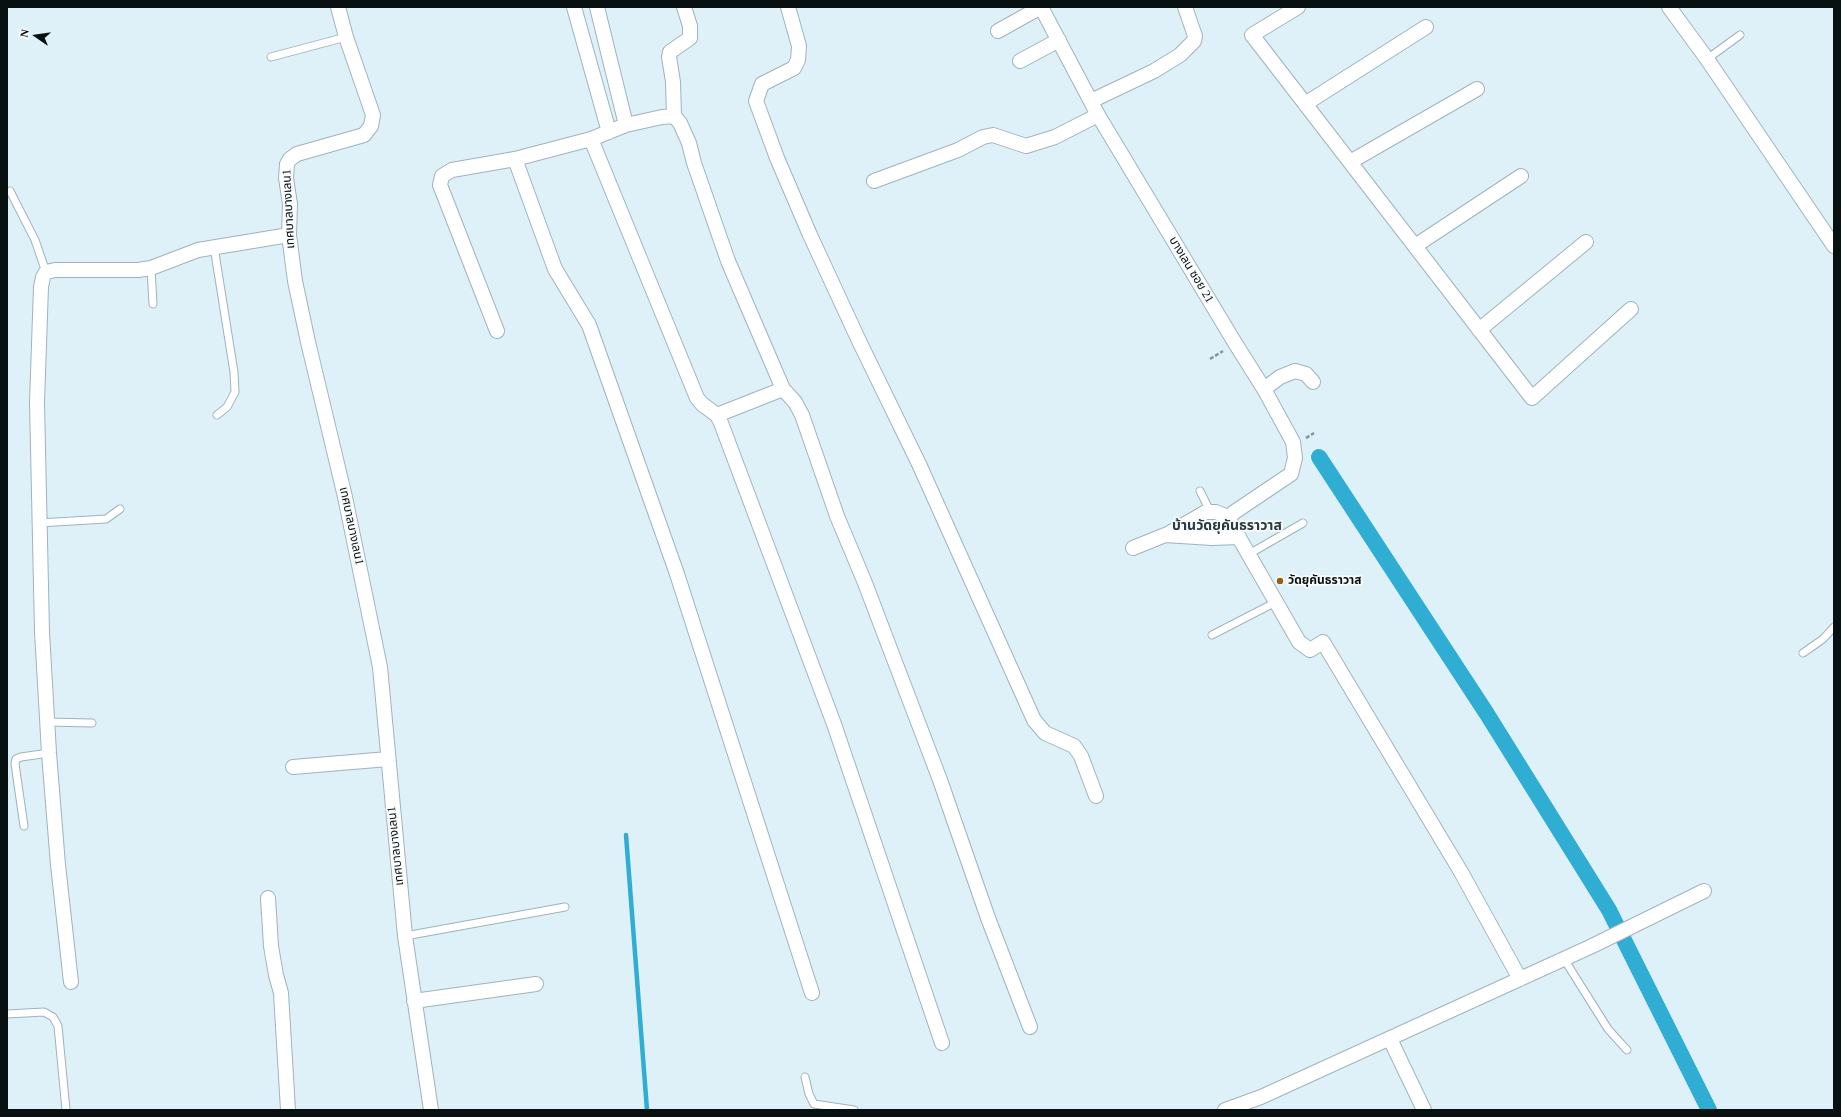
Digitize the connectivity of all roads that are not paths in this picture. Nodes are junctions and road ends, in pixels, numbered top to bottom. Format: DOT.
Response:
graph roads {
  1 [pos="338,7"];
  2 [pos="574,7"];
  3 [pos="597,7"];
  4 [pos="684,7"];
  5 [pos="788,7"];
  6 [pos="1041,7"];
  7 [pos="1185,7"];
  8 [pos="1298,7"];
  9 [pos="1669,7"];
  10 [pos="1426,27"];
  11 [pos="998,31"];
  12 [pos="1740,34"];
  13 [pos="346,37"];
  14 [pos="1059,40"];
  15 [pos="271,57"];
  16 [pos="1707,59"];
  17 [pos="1020,61"];
  18 [pos="1477,89"];
  19 [pos="1091,101"];
  20 [pos="1305,104"];
  21 [pos="1098,115"];
  22 [pos="674,116"];
  23 [pos="626,125"];
  24 [pos="609,132"];
  25 [pos="591,139"];
  26 [pos="515,159"];
  27 [pos="1350,162"];
  28 [pos="1521,176"];
  29 [pos="874,181"];
  30 [pos="10,191"];
  31 [pos="288,235"];
  32 [pos="1586,242"];
  33 [pos="1414,246"];
  34 [pos="1834,246"];
  35 [pos="214,247"];
  36 [pos="151,268"];
  37 [pos="46,272"];
  38 [pos="153,304"];
  39 [pos="1632,309"];
  40 [pos="1479,330"];
  41 [pos="497,331"];
  42 [pos="1313,382"];
  43 [pos="783,389"];
  44 [pos="1264,389"];
  45 [pos="217,415"];
  46 [pos="717,415"];
  47 [pos="1200,491"];
  48 [pos="120,509"];
  49 [pos="1210,511"];
  50 [pos="1231,515"];
  51 [pos="39,523"];
  52 [pos="1303,523"];
  53 [pos="1165,535"];
  54 [pos="1239,537"];
  55 [pos="1133,548"];
  56 [pos="1248,554"];
  57 [pos="1276,602"];
  58 [pos="1834,627"];
  59 [pos="1212,635"];
  60 [pos="1803,653"];
  61 [pos="47,722"];
  62 [pos="92,723"];
  63 [pos="48,753"];
  64 [pos="388,759"];
  65 [pos="293,767"];
  66 [pos="1096,796"];
  67 [pos="24,826"];
  68 [pos="1704,891"];
  69 [pos="268,898"];
  70 [pos="565,907"];
  71 [pos="405,936"];
  72 [pos="1564,959"];
  73 [pos="1520,979"];
  74 [pos="71,982"];
  75 [pos="536,984"];
  76 [pos="812,993"];
  77 [pos="414,1001"];
  78 [pos="7,1014"];
  79 [pos="1030,1027"];
  80 [pos="1390,1039"];
  81 [pos="942,1043"];
  82 [pos="1627,1050"];
  83 [pos="805,1078"];
  84 [pos="66,1110"];
  85 [pos="288,1110"];
  86 [pos="431,1110"];
  87 [pos="854,1110"];
  88 [pos="1225,1110"];
  89 [pos="1424,1110"];
  1 -- 13 [label="street, เทศบาลบางเลน1"];
  2 -- 24 [label="street"];
  3 -- 23 [label="street"];
  4 -- 22 [label="street"];
  5 -- 66 [label="street"];
  6 -- 11 [label="street"];
  6 -- 14 [label="street, บางเลน ซอย 21"];
  7 -- 19 [label="street"];
  8 -- 20 [label="street"];
  9 -- 16 [label="street"];
  10 -- 20 [label="street"];
  12 -- 16 [label="lane"];
  13 -- 15 [label="lane"];
  13 -- 31 [label="street, เทศบาลบางเลน1"];
  14 -- 17 [label="street"];
  14 -- 19 [label="street, บางเลน ซอย 21"];
  16 -- 34 [label="street"];
  18 -- 27 [label="street"];
  19 -- 21 [label="street, บางเลน ซอย 21"];
  20 -- 27 [label="street"];
  21 -- 29 [label="street"];
  21 -- 44 [label="street, บางเลน ซอย 21"];
  22 -- 23 [label="street"];
  22 -- 43 [label="street"];
  23 -- 24 [label="street"];
  24 -- 25 [label="street"];
  25 -- 26 [label="street"];
  25 -- 46 [label="street"];
  26 -- 41 [label="street"];
  26 -- 76 [label="street"];
  27 -- 33 [label="street"];
  28 -- 33 [label="street"];
  30 -- 37 [label="lane"];
  31 -- 35 [label="street"];
  31 -- 64 [label="street, เทศบาลบางเลน1"];
  32 -- 40 [label="street"];
  33 -- 40 [label="street"];
  35 -- 36 [label="street"];
  35 -- 45 [label="lane"];
  36 -- 37 [label="street"];
  36 -- 38 [label="lane"];
  37 -- 51 [label="street"];
  39 -- 40 [label="street"];
  42 -- 44 [label="street"];
  43 -- 46 [label="street"];
  43 -- 79 [label="street"];
  44 -- 50 [label="street, บางเลน ซอย 21"];
  46 -- 81 [label="street"];
  47 -- 49 [label="lane"];
  48 -- 51 [label="lane"];
  49 -- 50 [label="street"];
  49 -- 53 [label="street"];
  50 -- 54 [label="street"];
  51 -- 61 [label="street"];
  52 -- 56 [label="lane"];
  53 -- 54 [label="street"];
  53 -- 55 [label="street"];
  54 -- 56 [label="street"];
  56 -- 57 [label="street"];
  57 -- 59 [label="lane"];
  57 -- 73 [label="street"];
  58 -- 60 [label="lane"];
  61 -- 62 [label="lane"];
  61 -- 63 [label="street"];
  63 -- 67 [label="lane"];
  63 -- 74 [label="street"];
  64 -- 65 [label="street"];
  64 -- 71 [label="street, เทศบาลบางเลน1"];
  68 -- 72 [label="street"];
  69 -- 85 [label="street"];
  70 -- 71 [label="lane"];
  71 -- 77 [label="street, เทศบาลบางเลน1"];
  72 -- 73 [label="street"];
  72 -- 82 [label="lane"];
  73 -- 80 [label="street"];
  75 -- 77 [label="street"];
  77 -- 86 [label="street, เทศบาลบางเลน1"];
  78 -- 84 [label="lane"];
  80 -- 88 [label="street"];
  80 -- 89 [label="street"];
  83 -- 87 [label="lane"];
}
